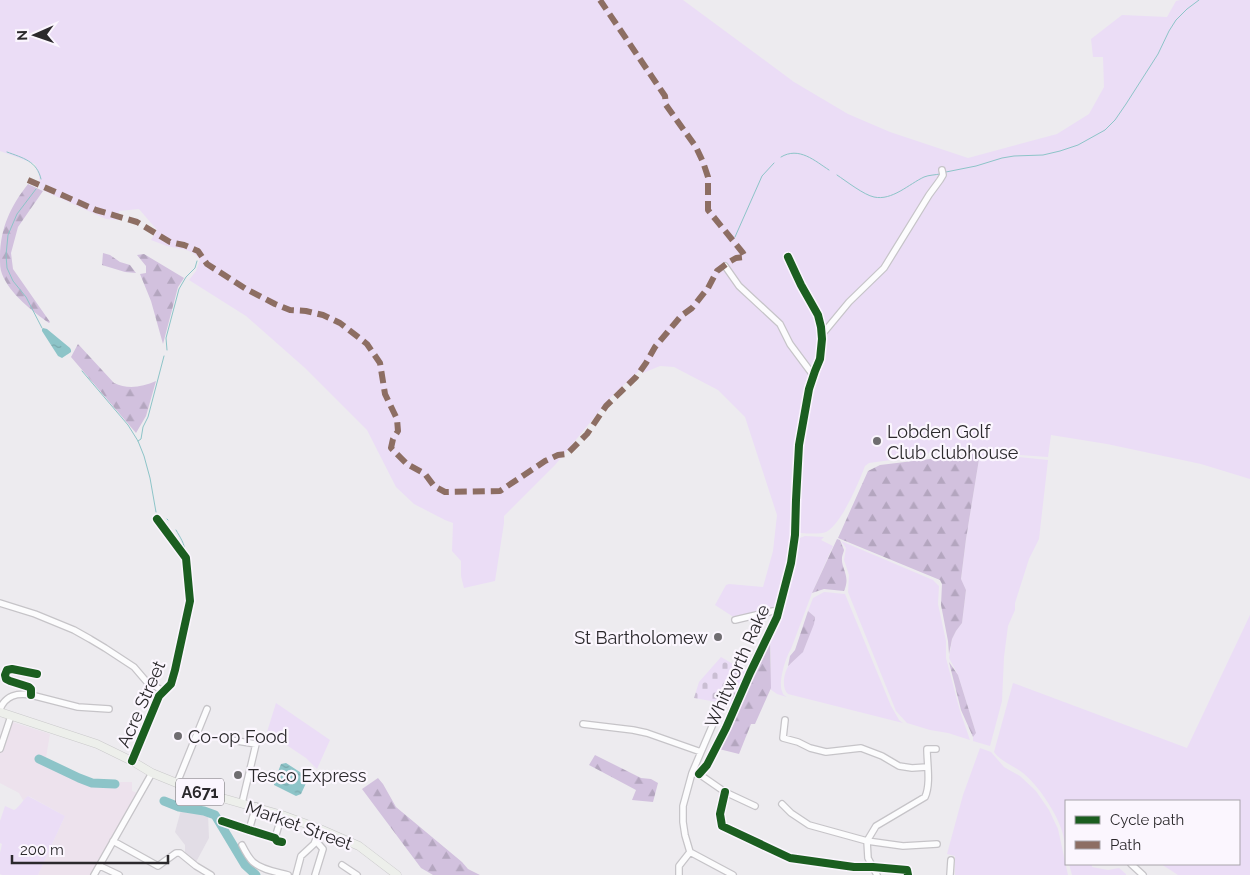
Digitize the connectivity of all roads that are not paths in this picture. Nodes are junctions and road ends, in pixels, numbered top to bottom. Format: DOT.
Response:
graph roads {
  1 [pos="942,170"];
  2 [pos="788,257"];
  3 [pos="725,266"];
  4 [pos="822,334"];
  5 [pos="813,375"];
  6 [pos="157,519"];
  7 [pos="0,603"];
  8 [pos="779,612"];
  9 [pos="735,620"];
  10 [pos="37,674"];
  11 [pos="164,691"];
  12 [pos="30,695"];
  13 [pos="109,709"];
  14 [pos="207,709"];
  15 [pos="0,711"];
  16 [pos="11,716"];
  17 [pos="716,717"];
  18 [pos="785,720"];
  19 [pos="583,724"];
  20 [pos="231,740"];
  21 [pos="0,749"];
  22 [pos="936,749"];
  23 [pos="701,752"];
  24 [pos="132,762"];
  25 [pos="927,767"];
  26 [pos="152,773"];
  27 [pos="692,773"];
  28 [pos="699,774"];
  29 [pos="177,783"];
  30 [pos="725,792"];
  31 [pos="242,803"];
  32 [pos="782,804"];
  33 [pos="256,806"];
  34 [pos="755,806"];
  35 [pos="282,815"];
  36 [pos="222,821"];
  37 [pos="320,829"];
  38 [pos="249,830"];
  39 [pos="275,838"];
  40 [pos="113,841"];
  41 [pos="316,841"];
  42 [pos="867,841"];
  43 [pos="282,842"];
  44 [pos="937,844"];
  45 [pos="242,845"];
  46 [pos="690,852"];
  47 [pos="951,860"];
  48 [pos="342,865"];
  49 [pos="1132,865"];
  50 [pos="100,866"];
  51 [pos="873,867"];
  52 [pos="94,875"];
  53 [pos="119,875"];
  54 [pos="211,875"];
  55 [pos="288,875"];
  56 [pos="296,875"];
  57 [pos="315,875"];
  58 [pos="357,875"];
  59 [pos="396,875"];
  60 [pos="679,875"];
  61 [pos="733,875"];
  62 [pos="877,875"];
  63 [pos="908,875"];
  64 [pos="950,875"];
  65 [pos="1144,875"];
  1 -- 4 [label="street"];
  2 -- 4 [label="street"];
  3 -- 5 [label="street"];
  4 -- 5 [label="street, Whitworth Rake"];
  5 -- 8 [label="street, Whitworth Rake"];
  6 -- 11 [label="street, Acre Street"];
  7 -- 11 [label="street"];
  8 -- 9 [label="street"];
  8 -- 28 [label="street, Whitworth Rake"];
  10 -- 12 [label="street"];
  11 -- 24 [label="street, Acre Street"];
  12 -- 13 [label="street"];
  12 -- 15 [label="street"];
  14 -- 29 [label="street"];
  15 -- 16 [label="main road, Market Street / A671"];
  16 -- 21 [label="street"];
  16 -- 24 [label="main road, Market Street / A671"];
  17 -- 23 [label="street"];
  18 -- 25 [label="street"];
  19 -- 23 [label="street"];
  20 -- 31 [label="street"];
  22 -- 25 [label="street"];
  23 -- 27 [label="street"];
  24 -- 26 [label="main road, Market Street / A671"];
  25 -- 42 [label="street"];
  26 -- 29 [label="main road, Market Street / A671"];
  26 -- 40 [label="street"];
  27 -- 28 [label="street"];
  27 -- 46 [label="street"];
  28 -- 30 [label="street"];
  29 -- 31 [label="main road, Market Street / A671"];
  30 -- 34 [label="street"];
  30 -- 51 [label="street"];
  31 -- 33 [label="main road, Market Street / A671"];
  32 -- 42 [label="street"];
  33 -- 35 [label="main road, Market Street / A671"];
  33 -- 38 [label="street"];
  35 -- 37 [label="main road, Market Street / A671"];
  35 -- 39 [label="street"];
  36 -- 38 [label="street"];
  37 -- 41 [label="street"];
  37 -- 59 [label="main road, Market Street / A671"];
  38 -- 39 [label="street"];
  39 -- 43 [label="street"];
  40 -- 50 [label="street"];
  40 -- 54 [label="street"];
  41 -- 56 [label="street"];
  41 -- 57 [label="street"];
  42 -- 44 [label="street"];
  42 -- 51 [label="street"];
  45 -- 55 [label="street"];
  46 -- 60 [label="street"];
  46 -- 61 [label="street"];
  47 -- 64 [label="street"];
  48 -- 58 [label="street"];
  49 -- 65 [label="street"];
  50 -- 52 [label="street"];
  50 -- 53 [label="street"];
  51 -- 62 [label="street"];
  51 -- 63 [label="street"];
}
